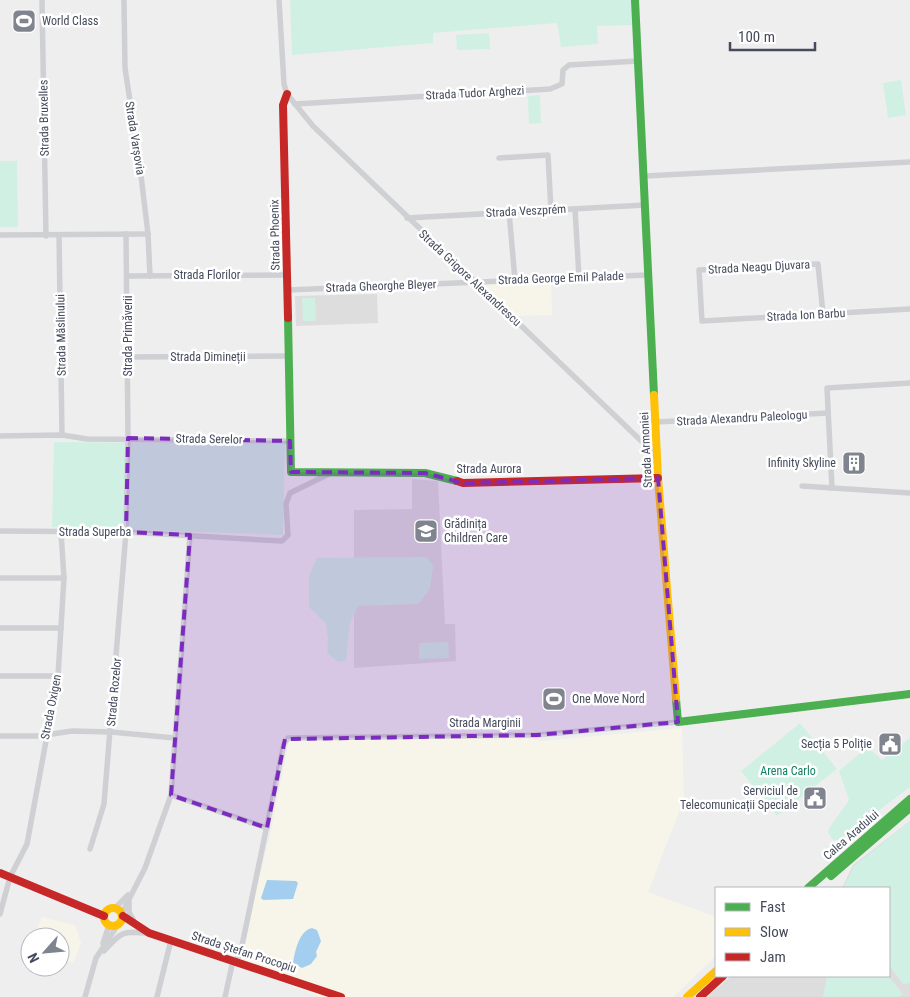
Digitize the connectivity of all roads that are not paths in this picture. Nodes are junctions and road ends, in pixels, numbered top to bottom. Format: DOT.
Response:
graph roads {
  1 [pos="42,0"];
  2 [pos="124,0"];
  3 [pos="279,0"];
  4 [pos="635,0"];
  5 [pos="638,61"];
  6 [pos="287,94"];
  7 [pos="295,104"];
  8 [pos="498,158"];
  9 [pos="910,162"];
  10 [pos="644,176"];
  11 [pos="645,205"];
  12 [pos="575,209"];
  13 [pos="551,210"];
  14 [pos="509,212"];
  15 [pos="407,218"];
  16 [pos="126,234"];
  17 [pos="148,234"];
  18 [pos="0,235"];
  19 [pos="59,235"];
  20 [pos="46,236"];
  21 [pos="287,275"];
  22 [pos="647,275"];
  23 [pos="127,276"];
  24 [pos="150,276"];
  25 [pos="579,277"];
  26 [pos="515,280"];
  27 [pos="475,282"];
  28 [pos="288,290"];
  29 [pos="910,309"];
  30 [pos="822,314"];
  31 [pos="702,321"];
  32 [pos="289,356"];
  33 [pos="128,357"];
  34 [pos="910,383"];
  35 [pos="828,413"];
  36 [pos="656,422"];
  37 [pos="62,435"];
  38 [pos="0,436"];
  39 [pos="128,438"];
  40 [pos="290,441"];
  41 [pos="658,457"];
  42 [pos="291,472"];
  43 [pos="333,472"];
  44 [pos="658,478"];
  45 [pos="802,486"];
  46 [pos="832,488"];
  47 [pos="910,493"];
  48 [pos="0,531"];
  49 [pos="61,532"];
  50 [pos="126,532"];
  51 [pos="190,535"];
  52 [pos="0,578"];
  53 [pos="64,578"];
  54 [pos="0,628"];
  55 [pos="61,628"];
  56 [pos="0,676"];
  57 [pos="58,676"];
  58 [pos="910,694"];
  59 [pos="678,722"];
  60 [pos="111,732"];
  61 [pos="46,735"];
  62 [pos="0,736"];
  63 [pos="175,738"];
  64 [pos="170,795"];
  65 [pos="910,799"];
  66 [pos="910,808"];
  67 [pos="267,828"];
  68 [pos="90,849"];
  69 [pos="0,873"];
  70 [pos="10,877"];
  71 [pos="809,887"];
  72 [pos="818,887"];
  73 [pos="131,892"];
  74 [pos="120,912"];
  75 [pos="106,913"];
  76 [pos="0,914"];
  77 [pos="115,925"];
  78 [pos="140,929"];
  79 [pos="149,933"];
  80 [pos="171,940"];
  81 [pos="96,958"];
  82 [pos="236,960"];
  83 [pos="715,972"];
  84 [pos="721,977"];
  85 [pos="85,997"];
  86 [pos="158,997"];
  87 [pos="225,997"];
  88 [pos="341,997"];
  89 [pos="687,997"];
  90 [pos="700,997"];
  1 -- 20 [label="street, Strada Bruxelles"];
  2 -- 17 [label="street, Strada Varșovia"];
  3 -- 6 [label="street, Strada Phoenix"];
  4 -- 5 [label="street, Strada Armoniei"];
  5 -- 7 [label="street, Strada Tudor Arghezi"];
  5 -- 10 [label="street, Strada Armoniei"];
  6 -- 7 [label="street, Strada Grigore Alexandrescu"];
  6 -- 21 [label="street, Strada Phoenix"];
  7 -- 15 [label="street, Strada Grigore Alexandrescu"];
  8 -- 13 [label="street"];
  9 -- 10 [label="street"];
  10 -- 11 [label="street, Strada Armoniei"];
  11 -- 12 [label="street, Strada Veszprém"];
  11 -- 22 [label="street, Strada Armoniei"];
  12 -- 13 [label="street, Strada Veszprém"];
  12 -- 25 [label="street"];
  13 -- 14 [label="street, Strada Veszprém"];
  14 -- 15 [label="street, Strada Veszprém"];
  14 -- 26 [label="street"];
  15 -- 27 [label="street, Strada Grigore Alexandrescu"];
  16 -- 17 [label="street"];
  16 -- 19 [label="street"];
  16 -- 23 [label="street, Strada Primăverii"];
  17 -- 24 [label="street, Strada Varșovia"];
  18 -- 20 [label="street"];
  19 -- 20 [label="street"];
  19 -- 37 [label="street, Strada Măslinului"];
  21 -- 24 [label="street, Strada Florilor"];
  21 -- 28 [label="street, Strada Phoenix"];
  22 -- 25 [label="street, Strada George Emil Palade"];
  22 -- 36 [label="street, Strada Armoniei"];
  23 -- 24 [label="street, Strada Florilor"];
  23 -- 33 [label="street, Strada Primăverii"];
  25 -- 26 [label="street, Strada George Emil Palade"];
  26 -- 27 [label="street, Strada George Emil Palade"];
  27 -- 28 [label="street, Strada Gheorghe Bleyer"];
  27 -- 41 [label="street, Strada Grigore Alexandrescu"];
  28 -- 32 [label="street, Strada Phoenix"];
  29 -- 30 [label="street, Strada Ion Barbu"];
  30 -- 31 [label="street, Strada Ion Barbu"];
  30 -- 31 [label="street, Strada Neagu Djuvara"];
  32 -- 33 [label="street, Strada Dimineții"];
  32 -- 40 [label="street, Strada Phoenix"];
  33 -- 39 [label="street, Strada Primăverii"];
  34 -- 35 [label="street"];
  35 -- 36 [label="street, Strada Alexandru Paleologu"];
  35 -- 46 [label="street"];
  36 -- 41 [label="street, Strada Armoniei"];
  37 -- 38 [label="street, Strada Serelor"];
  37 -- 39 [label="street, Strada Serelor"];
  39 -- 40 [label="street, Strada Serelor"];
  39 -- 50 [label="street, Strada Primăverii"];
  40 -- 42 [label="street, Strada Phoenix"];
  41 -- 44 [label="street, Strada Armoniei"];
  42 -- 43 [label="street, Strada Aurora"];
  43 -- 44 [label="street, Strada Aurora"];
  43 -- 51 [label="street, Strada Superba"];
  44 -- 59 [label="street, Strada Armoniei"];
  45 -- 46 [label="street"];
  46 -- 47 [label="street"];
  48 -- 49 [label="street, Strada Superba"];
  49 -- 50 [label="street, Strada Superba"];
  49 -- 53 [label="street, Strada Oxigen"];
  50 -- 51 [label="street, Strada Superba"];
  50 -- 60 [label="street, Strada Rozelor"];
  51 -- 63 [label="street"];
  52 -- 53 [label="street"];
  53 -- 55 [label="street, Strada Oxigen"];
  54 -- 55 [label="street"];
  55 -- 57 [label="street, Strada Oxigen"];
  56 -- 57 [label="street"];
  57 -- 61 [label="street, Strada Oxigen"];
  58 -- 59 [label="street, Strada Marginii"];
  59 -- 67 [label="street, Strada Marginii"];
  60 -- 61 [label="street"];
  60 -- 63 [label="street"];
  60 -- 68 [label="street, Strada Rozelor"];
  61 -- 62 [label="street"];
  61 -- 70 [label="street, Strada Oxigen"];
  63 -- 64 [label="street"];
  64 -- 67 [label="street"];
  64 -- 73 [label="street"];
  65 -- 71 [label="street, Calea Aradului"];
  66 -- 72 [label="street, Calea Aradului"];
  67 -- 82 [label="street, Strada Marginii"];
  69 -- 70 [label="street"];
  70 -- 75 [label="street"];
  70 -- 76 [label="street, Strada Oxigen"];
  73 -- 74 [label="street"];
  73 -- 79 [label="street"];
  74 -- 75 [label="street"];
  74 -- 77 [label="street"];
  74 -- 78 [label="street, Strada Ștefan Procopiu"];
  75 -- 77 [label="street"];
  77 -- 78 [label="street, Strada Ștefan Procopiu"];
  77 -- 81 [label="street"];
  78 -- 79 [label="street, Strada Ștefan Procopiu"];
  79 -- 80 [label="street, Strada Ștefan Procopiu"];
  79 -- 81 [label="street"];
  80 -- 82 [label="street, Strada Ștefan Procopiu"];
  80 -- 86 [label="street"];
  81 -- 85 [label="street"];
  82 -- 87 [label="street, Strada Marginii"];
  82 -- 88 [label="street, Strada Ștefan Procopiu"];
  83 -- 89 [label="street"];
  84 -- 90 [label="street"];
}
